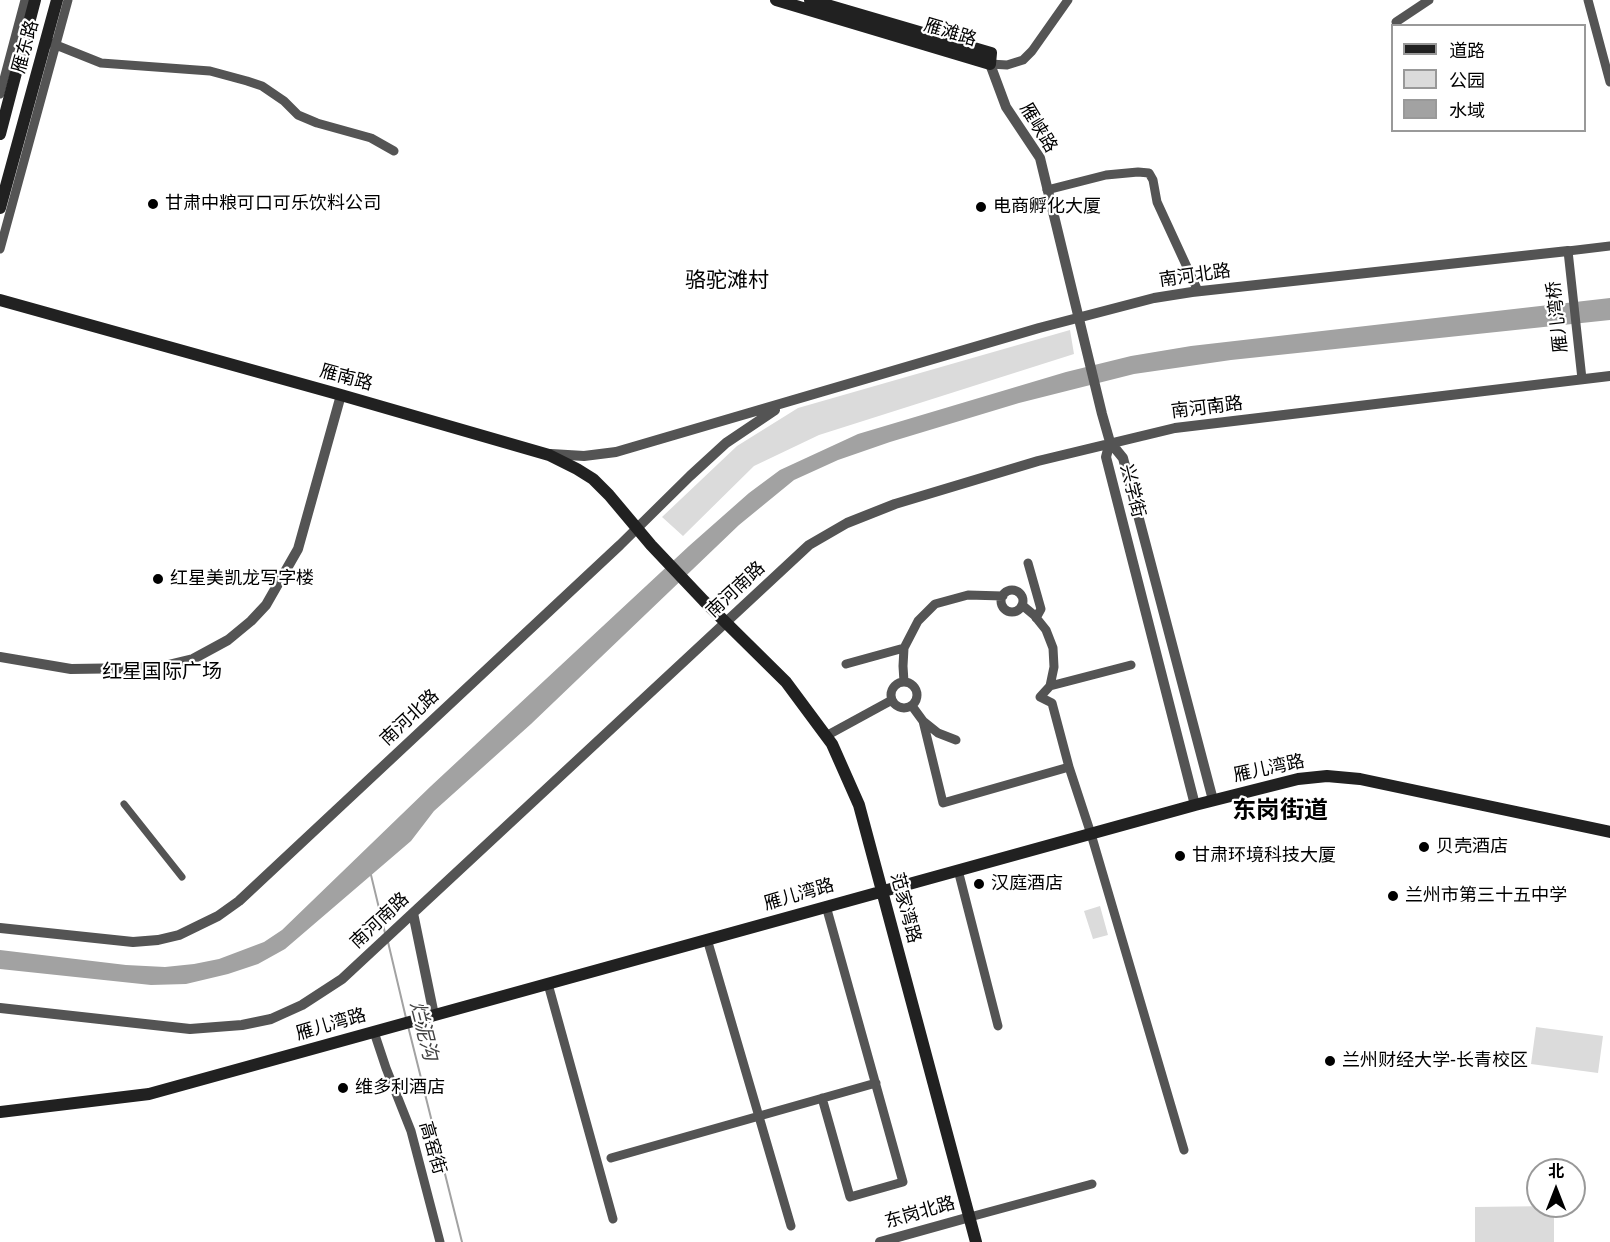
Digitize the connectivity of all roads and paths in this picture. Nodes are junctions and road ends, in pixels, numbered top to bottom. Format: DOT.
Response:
graph roads {
  1 [pos="25,0"];
  2 [pos="35,0"];
  3 [pos="57,0"];
  4 [pos="68,0"];
  5 [pos="776,0"];
  6 [pos="810,0"];
  7 [pos="1068,0"];
  8 [pos="1429,0"];
  9 [pos="1588,0"];
  10 [pos="1396,22"];
  11 [pos="51,43"];
  12 [pos="990,64"];
  13 [pos="1610,82"];
  14 [pos="0,94"];
  15 [pos="0,134"];
  16 [pos="394,151"];
  17 [pos="1047,190"];
  18 [pos="0,208"];
  19 [pos="1610,246"];
  20 [pos="0,249"];
  21 [pos="1568,251"];
  22 [pos="1198,291"];
  23 [pos="0,300"];
  24 [pos="1078,318"];
  25 [pos="1610,376"];
  26 [pos="1582,380"];
  27 [pos="341,395"];
  28 [pos="796,400"];
  29 [pos="1110,442"];
  30 [pos="541,453"];
  31 [pos="637,528"];
  32 [pos="1028,563"];
  33 [pos="1003,596"];
  34 [pos="704,601"];
  35 [pos="1022,605"];
  36 [pos="1036,618"];
  37 [pos="725,623"];
  38 [pos="904,648"];
  39 [pos="0,657"];
  40 [pos="846,664"];
  41 [pos="1131,665"];
  42 [pos="904,682"];
  43 [pos="1050,686"];
  44 [pos="892,700"];
  45 [pos="912,706"];
  46 [pos="923,721"];
  47 [pos="826,736"];
  48 [pos="956,740"];
  49 [pos="1069,767"];
  50 [pos="1213,800"];
  51 [pos="124,804"];
  52 [pos="1195,805"];
  53 [pos="1610,832"];
  54 [pos="1092,834"];
  55 [pos="958,870"];
  56 [pos="182,877"];
  57 [pos="882,891"];
  58 [pos="826,906"];
  59 [pos="411,915"];
  60 [pos="0,928"];
  61 [pos="707,939"];
  62 [pos="548,984"];
  63 [pos="0,1008"];
  64 [pos="431,1016"];
  65 [pos="998,1026"];
  66 [pos="374,1032"];
  67 [pos="876,1083"];
  68 [pos="822,1098"];
  69 [pos="0,1112"];
  70 [pos="759,1116"];
  71 [pos="1184,1150"];
  72 [pos="611,1158"];
  73 [pos="1092,1184"];
  74 [pos="970,1217"];
  75 [pos="613,1219"];
  76 [pos="790,1226"];
  77 [pos="440,1242"];
  78 [pos="880,1242"];
  79 [pos="976,1242"];
  1 -- 14 [label="street"];
  2 -- 15 [label="main road, 雁东路"];
  3 -- 11 [label="main road, 雁东路"];
  4 -- 11 [label="street"];
  5 -- 12 [label="main road, 雁滩路"];
  6 -- 12 [label="main road, 雁滩路"];
  7 -- 12 [label="street"];
  8 -- 10 [label="street"];
  9 -- 13 [label="street"];
  11 -- 16 [label="street"];
  11 -- 18 [label="main road, 雁东路"];
  11 -- 20 [label="street"];
  12 -- 17 [label="street, 雁峡路"];
  17 -- 22 [label="street"];
  17 -- 24 [label="street, 雁峡路"];
  19 -- 21 [label="street, 南河北路"];
  21 -- 22 [label="street, 南河北路"];
  21 -- 26 [label="street, 雁儿湾桥"];
  22 -- 24 [label="street, 南河北路"];
  23 -- 27 [label="main road, 雁南路"];
  24 -- 28 [label="street, 南河北路"];
  24 -- 29 [label="street, 雁峡路"];
  25 -- 26 [label="street, 南河南路"];
  26 -- 29 [label="street, 南河南路"];
  27 -- 30 [label="main road, 雁南路"];
  27 -- 39 [label="street"];
  28 -- 30 [label="street, 南河北路"];
  28 -- 31 [label="street, 南河北路"];
  29 -- 37 [label="street, 南河南路"];
  29 -- 50 [label="street, 兴学街"];
  29 -- 52 [label="street, 兴学街"];
  30 -- 31 [label="main road, 雁南路"];
  31 -- 34 [label="main road, 雁南路"];
  31 -- 60 [label="street, 南河北路"];
  32 -- 36 [label="street"];
  33 -- 35 [label="street"];
  33 -- 35 [label="street"];
  33 -- 38 [label="street"];
  34 -- 37 [label="main road, 范家湾路"];
  35 -- 36 [label="street"];
  36 -- 43 [label="street"];
  37 -- 47 [label="main road, 范家湾路"];
  37 -- 59 [label="street, 南河南路"];
  38 -- 40 [label="street"];
  38 -- 42 [label="street"];
  41 -- 43 [label="street"];
  42 -- 44 [label="street"];
  42 -- 45 [label="street"];
  43 -- 49 [label="street"];
  44 -- 45 [label="street"];
  44 -- 47 [label="street"];
  45 -- 46 [label="street"];
  46 -- 48 [label="street"];
  46 -- 49 [label="street"];
  47 -- 57 [label="main road, 范家湾路"];
  49 -- 54 [label="street"];
  50 -- 52 [label="main road, 雁儿湾路"];
  50 -- 53 [label="main road, 雁儿湾路"];
  51 -- 56 [label="street"];
  52 -- 54 [label="main road, 雁儿湾路"];
  54 -- 55 [label="main road, 雁儿湾路"];
  54 -- 71 [label="street"];
  55 -- 57 [label="main road, 雁儿湾路"];
  55 -- 65 [label="street"];
  57 -- 58 [label="main road, 雁儿湾路"];
  57 -- 74 [label="main road, 范家湾路"];
  58 -- 61 [label="main road, 雁儿湾路"];
  58 -- 67 [label="street"];
  59 -- 63 [label="street, 南河南路"];
  59 -- 64 [label="street"];
  61 -- 62 [label="main road, 雁儿湾路"];
  61 -- 70 [label="street"];
  62 -- 64 [label="main road, 雁儿湾路"];
  62 -- 75 [label="street"];
  64 -- 66 [label="main road, 雁儿湾路"];
  66 -- 69 [label="main road, 雁儿湾路"];
  66 -- 77 [label="street, 高窑街"];
  67 -- 68 [label="street"];
  67 -- 68 [label="street"];
  68 -- 70 [label="street"];
  70 -- 72 [label="street"];
  70 -- 76 [label="street"];
  73 -- 74 [label="street"];
  74 -- 78 [label="street, 东岗北路"];
  74 -- 79 [label="main road, 范家湾路"];
}
